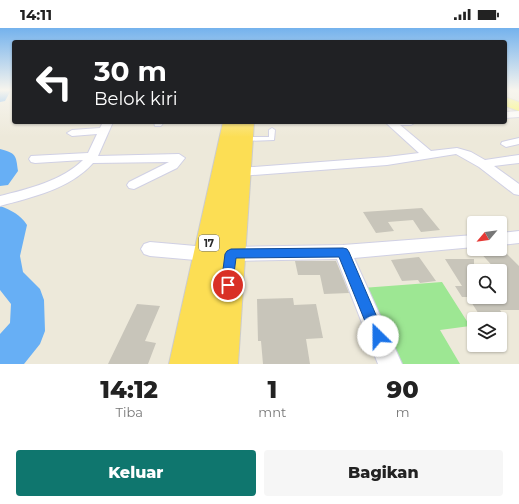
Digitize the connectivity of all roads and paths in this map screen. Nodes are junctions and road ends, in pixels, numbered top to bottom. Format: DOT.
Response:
graph roads {
  1 [pos="516,107"];
  2 [pos="507,114"];
  3 [pos="392,124"];
  4 [pos="106,127"];
  5 [pos="240,128"];
  6 [pos="272,130"];
  7 [pos="72,133"];
  8 [pos="519,141"];
  9 [pos="506,144"];
  10 [pos="428,155"];
  11 [pos="90,158"];
  12 [pos="35,159"];
  13 [pos="519,159"];
  14 [pos="483,164"];
  15 [pos="240,172"];
  16 [pos="134,185"];
  17 [pos="519,191"];
  18 [pos="0,201"];
  19 [pos="519,237"];
  20 [pos="507,238"];
  21 [pos="467,242"];
  22 [pos="150,249"];
  23 [pos="343,252"];
  24 [pos="219,254"];
  25 [pos="188,364"];
  26 [pos="219,364"];
  27 [pos="390,364"];
  1 -- 2 [label="street"];
  3 -- 10 [label="street"];
  4 -- 7 [label="street"];
  4 -- 11 [label="street"];
  5 -- 6 [label="lane"];
  5 -- 15 [label="highway, 17"];
  5 -- 24 [label="highway, 17"];
  8 -- 9 [label="street"];
  10 -- 14 [label="street"];
  10 -- 15 [label="street"];
  11 -- 12 [label="street"];
  11 -- 16 [label="street"];
  11 -- 18 [label="street"];
  13 -- 14 [label="street"];
  14 -- 17 [label="street"];
  15 -- 24 [label="highway, 17"];
  19 -- 20 [label="street"];
  21 -- 23 [label="street"];
  22 -- 24 [label="street"];
  23 -- 24 [label="street"];
  23 -- 27 [label="street"];
  24 -- 25 [label="highway, 17"];
  24 -- 26 [label="highway, 17"];
}
